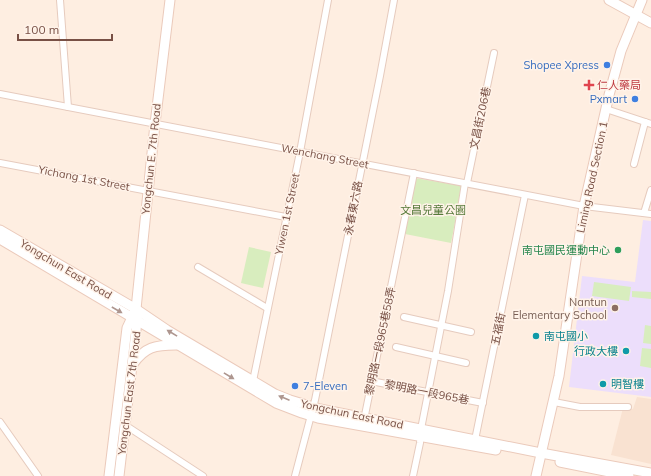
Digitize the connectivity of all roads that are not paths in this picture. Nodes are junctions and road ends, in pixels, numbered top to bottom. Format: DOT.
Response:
graph roads {
  1 [pos="60,0"];
  2 [pos="170,0"];
  3 [pos="328,0"];
  4 [pos="394,0"];
  5 [pos="609,0"];
  6 [pos="642,0"];
  7 [pos="636,15"];
  8 [pos="651,23"];
  9 [pos="494,53"];
  10 [pos="0,94"];
  11 [pos="68,107"];
  12 [pos="606,110"];
  13 [pos="648,123"];
  14 [pos="155,124"];
  15 [pos="300,152"];
  16 [pos="0,162"];
  17 [pos="362,163"];
  18 [pos="634,164"];
  19 [pos="414,173"];
  20 [pos="466,183"];
  21 [pos="148,190"];
  22 [pos="651,190"];
  23 [pos="525,194"];
  24 [pos="584,206"];
  25 [pos="648,214"];
  26 [pos="286,217"];
  27 [pos="0,230"];
  28 [pos="0,239"];
  29 [pos="198,267"];
  30 [pos="267,308"];
  31 [pos="136,309"];
  32 [pos="404,317"];
  33 [pos="135,320"];
  34 [pos="441,326"];
  35 [pos="471,332"];
  36 [pos="177,345"];
  37 [pos="396,347"];
  38 [pos="435,356"];
  39 [pos="466,363"];
  40 [pos="132,365"];
  41 [pos="253,381"];
  42 [pos="371,381"];
  43 [pos="428,392"];
  44 [pos="554,402"];
  45 [pos="483,403"];
  46 [pos="628,407"];
  47 [pos="312,411"];
  48 [pos="0,422"];
  49 [pos="363,422"];
  50 [pos="125,425"];
  51 [pos="420,433"];
  52 [pos="475,440"];
  53 [pos="541,456"];
  54 [pos="651,473"];
  55 [pos="38,476"];
  56 [pos="109,476"];
  57 [pos="119,476"];
  58 [pos="203,476"];
  59 [pos="295,476"];
  60 [pos="413,476"];
  61 [pos="536,476"];
  62 [pos="629,476"];
  1 -- 11 [label="street"];
  2 -- 14 [label="street, Yongchun E. 7th Road"];
  3 -- 15 [label="street, Yiwen 1st Street"];
  4 -- 17 [label="street, 永春東六路"];
  5 -- 7 [label="street"];
  6 -- 7 [label="street, Liming Road Section 1"];
  7 -- 8 [label="street"];
  7 -- 12 [label="street, Liming Road Section 1"];
  9 -- 20 [label="street, 文昌街206巷"];
  10 -- 11 [label="street, Wenchang Street"];
  11 -- 14 [label="street, Wenchang Street"];
  12 -- 13 [label="street"];
  12 -- 24 [label="street, Liming Road Section 1"];
  13 -- 18 [label="street"];
  14 -- 15 [label="street, Wenchang Street"];
  14 -- 21 [label="street, Yongchun E. 7th Road"];
  15 -- 17 [label="street, Wenchang Street"];
  15 -- 26 [label="street, Yiwen 1st Street"];
  16 -- 21 [label="street, Yichang 1st Street"];
  17 -- 19 [label="street, Wenchang Street"];
  17 -- 47 [label="street, 永春東六路"];
  19 -- 20 [label="street, Wenchang Street"];
  19 -- 42 [label="street, 黎明路一段965巷58弄"];
  20 -- 23 [label="street, Wenchang Street"];
  20 -- 34 [label="street, 文昌街206巷"];
  21 -- 26 [label="street, Yichang 1st Street"];
  21 -- 31 [label="street, Yongchun E. 7th Road"];
  22 -- 25 [label="street"];
  23 -- 24 [label="street, Wenchang Street"];
  23 -- 45 [label="street, 五福街"];
  24 -- 25 [label="street, Wenchang Street"];
  24 -- 44 [label="street, Liming Road Section 1"];
  26 -- 30 [label="street, Yiwen 1st Street"];
  27 -- 31 [label="street, Yongchun East Road"];
  28 -- 33 [label="street, Yongchun East Road, one-way"];
  29 -- 30 [label="street"];
  30 -- 41 [label="street, Yiwen 1st Street"];
  31 -- 33 [label="street, Yongchun E. 7th Road"];
  41 -- 31 [label="street, Yongchun East Road, one-way"];
  32 -- 34 [label="street"];
  33 -- 36 [label="street, Yongchun East Road"];
  33 -- 40 [label="street, Yongchun East 7th Road"];
  33 -- 56 [label="street, Yongchun East 7th Road"];
  34 -- 35 [label="street"];
  34 -- 38 [label="street, 文昌街206巷"];
  36 -- 40 [label="street"];
  36 -- 47 [label="street, Yongchun East Road, one-way"];
  37 -- 38 [label="street"];
  38 -- 39 [label="street"];
  38 -- 43 [label="street, 文昌街206巷"];
  40 -- 50 [label="street, Yongchun East 7th Road"];
  47 -- 41 [label="street, Yongchun East Road, one-way"];
  42 -- 43 [label="street, 黎明路一段965巷"];
  42 -- 49 [label="street, 黎明路一段965巷58弄"];
  43 -- 45 [label="street, 黎明路一段965巷"];
  43 -- 51 [label="street, 文昌街206巷"];
  44 -- 46 [label="street"];
  44 -- 53 [label="street, Liming Road Section 1"];
  45 -- 52 [label="street, 五福街"];
  47 -- 49 [label="street, Yongchun East Road"];
  47 -- 59 [label="street, 永春東六路"];
  48 -- 55 [label="street"];
  49 -- 51 [label="street, Yongchun East Road"];
  50 -- 57 [label="street, Yongchun East 7th Road"];
  50 -- 58 [label="street"];
  51 -- 52 [label="street, Yongchun East Road"];
  51 -- 53 [label="street, Yongchun East Road"];
  51 -- 60 [label="street, 文昌街206巷"];
  52 -- 53 [label="street, Yongchun East Road"];
  53 -- 54 [label="street, Yongchun East Road"];
  53 -- 61 [label="street, Liming Road Section 1"];
  53 -- 62 [label="street, Yongchun East Road"];
}
